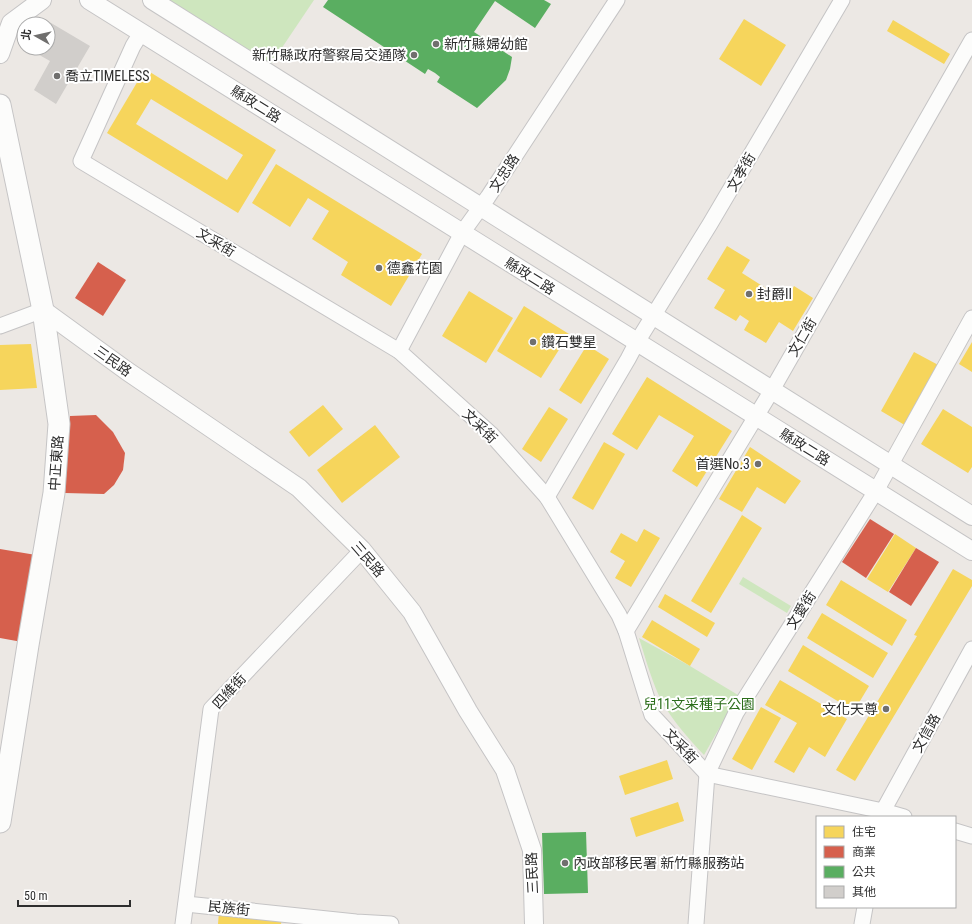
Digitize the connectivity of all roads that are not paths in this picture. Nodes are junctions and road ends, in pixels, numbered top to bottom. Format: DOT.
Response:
graph roads {
  1 [pos="42,0"];
  2 [pos="72,0"];
  3 [pos="152,0"];
  4 [pos="617,0"];
  5 [pos="842,0"];
  6 [pos="92,2"];
  7 [pos="141,32"];
  8 [pos="972,40"];
  9 [pos="0,54"];
  10 [pos="0,105"];
  11 [pos="481,207"];
  12 [pos="462,233"];
  13 [pos="43,310"];
  14 [pos="653,316"];
  15 [pos="972,318"];
  16 [pos="0,326"];
  17 [pos="637,342"];
  18 [pos="399,351"];
  19 [pos="772,390"];
  20 [pos="756,416"];
  21 [pos="890,465"];
  22 [pos="876,491"];
  23 [pos="547,497"];
  24 [pos="972,516"];
  25 [pos="362,550"];
  26 [pos="972,551"];
  27 [pos="626,631"];
  28 [pos="972,649"];
  29 [pos="707,774"];
  30 [pos="883,814"];
  31 [pos="897,816"];
  32 [pos="0,822"];
  33 [pos="956,831"];
  34 [pos="972,836"];
  35 [pos="186,904"];
  36 [pos="865,908"];
  37 [pos="183,924"];
  38 [pos="391,924"];
  39 [pos="534,924"];
  40 [pos="696,924"];
  41 [pos="862,924"];
  1 -- 9 [label="street"];
  2 -- 6 [label="street"];
  3 -- 11 [label="street"];
  4 -- 11 [label="street, 文忠路"];
  5 -- 14 [label="street, 文孝街"];
  6 -- 7 [label="street, 縣政二路"];
  7 -- 12 [label="street, 縣政二路"];
  7 -- 18 [label="street, 文采街"];
  8 -- 19 [label="street, 文仁街"];
  10 -- 13 [label="main road, 中正東路"];
  11 -- 12 [label="street, 文忠路"];
  11 -- 14 [label="street"];
  12 -- 17 [label="street, 縣政二路"];
  12 -- 18 [label="street, 文忠路"];
  13 -- 16 [label="street"];
  13 -- 25 [label="street, 三民路"];
  13 -- 32 [label="main road, 中正東路"];
  14 -- 17 [label="street, 文孝街"];
  14 -- 19 [label="street"];
  15 -- 21 [label="street, 文愛街"];
  17 -- 20 [label="street, 縣政二路"];
  17 -- 23 [label="street, 文孝街"];
  18 -- 23 [label="street, 文采街"];
  19 -- 20 [label="street, 文仁街"];
  19 -- 21 [label="street"];
  20 -- 22 [label="street, 縣政二路"];
  20 -- 27 [label="street, 文仁街"];
  21 -- 22 [label="street, 文愛街"];
  21 -- 24 [label="street"];
  22 -- 26 [label="street, 縣政二路"];
  22 -- 29 [label="street, 文愛街"];
  23 -- 27 [label="street, 文采街"];
  25 -- 35 [label="street, 四維街"];
  25 -- 39 [label="street, 三民路"];
  27 -- 29 [label="street, 文采街"];
  28 -- 30 [label="street, 文信路"];
  29 -- 30 [label="street, 文采街"];
  29 -- 40 [label="street, 文愛街"];
  30 -- 31 [label="street, 文采街"];
  33 -- 34 [label="street"];
  35 -- 37 [label="street, 四維街"];
  35 -- 38 [label="street, 民族街"];
  36 -- 41 [label="street"];
}
